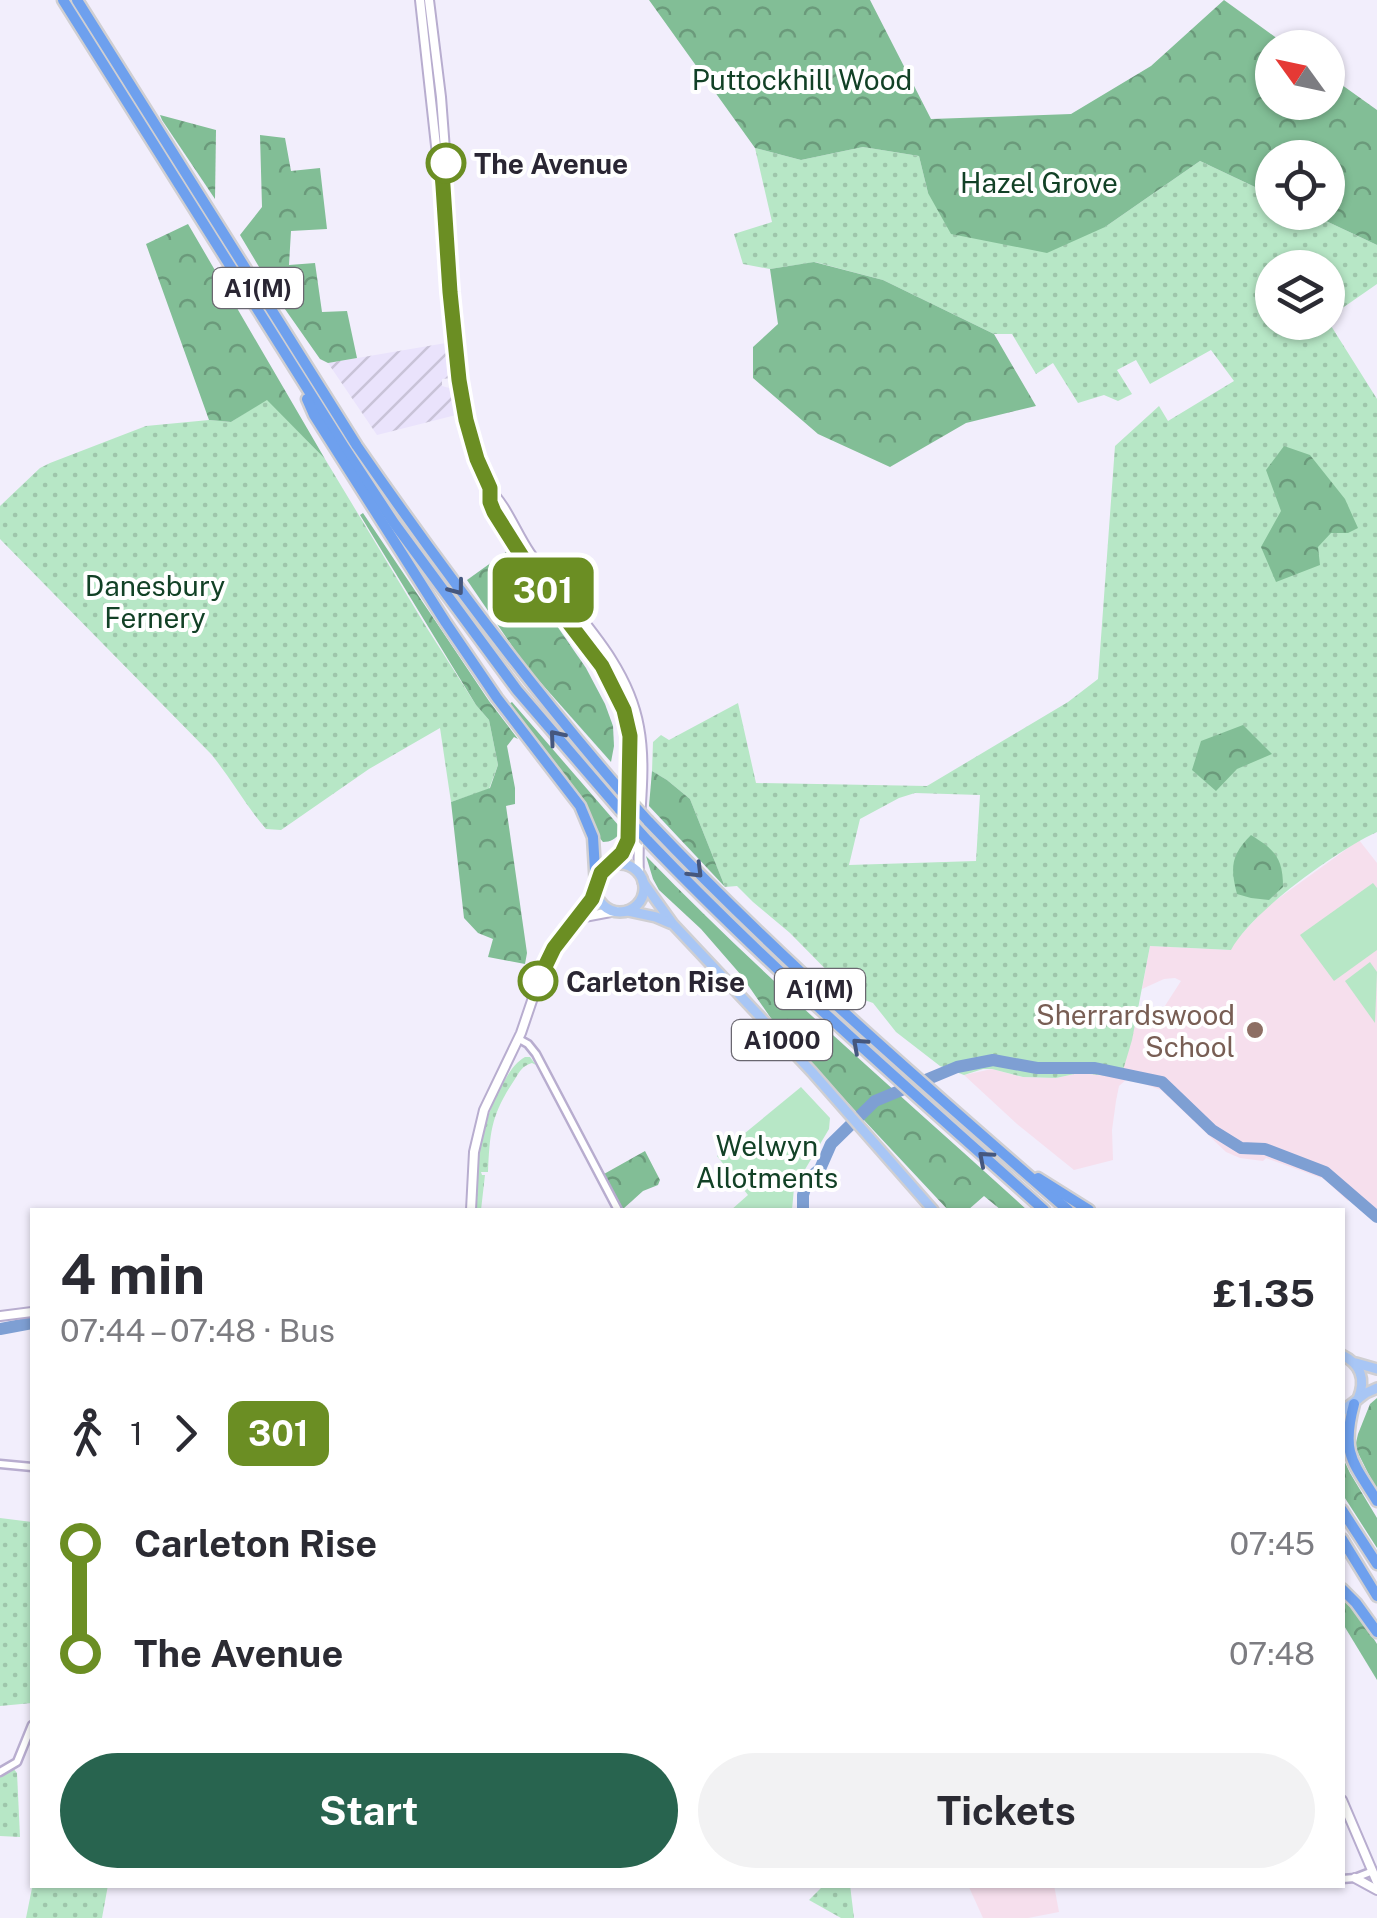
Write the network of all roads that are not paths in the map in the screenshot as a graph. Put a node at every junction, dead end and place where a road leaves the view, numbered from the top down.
1 (62, 0) edge
2 (76, 0) edge
3 (420, 0) edge
4 (429, 0) edge
5 (152, 132) junction
6 (442, 174) junction
7 (292, 366) junction
8 (490, 488) junction
9 (608, 867) junction
10 (641, 878) junction
11 (596, 889) junction
12 (621, 911) junction
13 (579, 918) junction
14 (673, 924) junction
15 (518, 1039) junction
16 (1012, 1161) junction
17 (471, 1208) edge
18 (617, 1208) edge
19 (931, 1208) edge
20 (1042, 1208) edge
21 (1066, 1208) edge
22 (1086, 1208) edge
23 (30, 1312) edge
24 (0, 1316) edge
25 (1345, 1356) edge
26 (1354, 1362) junction
27 (1377, 1369) edge
28 (1377, 1388) edge
29 (1356, 1402) junction
30 (1345, 1409) edge
31 (0, 1464) edge
32 (30, 1467) edge
33 (1377, 1500) edge
34 (1345, 1515) edge
35 (1345, 1544) edge
36 (1377, 1564) edge
37 (1345, 1592) edge
38 (1377, 1596) edge
39 (1377, 1632) edge
40 (30, 1730) edge
41 (0, 1772) edge
42 (1345, 1807) edge
43 (1373, 1872) junction
44 (1355, 1878) junction
45 (1345, 1879) edge
46 (1377, 1886) edge

1 - 5 highway, A1(M)
2 - 5 highway, A1(M)
3 - 6 main road
4 - 6 main road
5 - 7 highway, A1(M)
5 -> 16 highway, A1(M), bridge
6 - 8 main road
7 - 11 highway
20 -> 7 highway, A1(M), bridge
8 - 9 main road
8 - 10 main road
9 - 10 main road
9 - 11 main road
10 - 12 main road
10 - 14 main road, A1000
11 - 12 main road
11 - 13 main road
12 - 13 main road
12 - 14 main road
13 - 15 main road
14 - 19 main road, A1000
15 - 17 main road
15 - 18 street
16 - 21 highway, A1(M)
16 - 22 highway
23 - 24 main road
25 - 26 main road
26 - 27 main road
26 - 29 main road
28 - 29 main road
29 - 30 main road
29 - 33 highway
31 - 32 street
34 - 36 highway
35 - 38 highway
37 - 39 highway
40 - 41 street
42 - 43 main road
43 - 44 street
43 - 46 main road
44 - 45 street
44 - 46 main road

